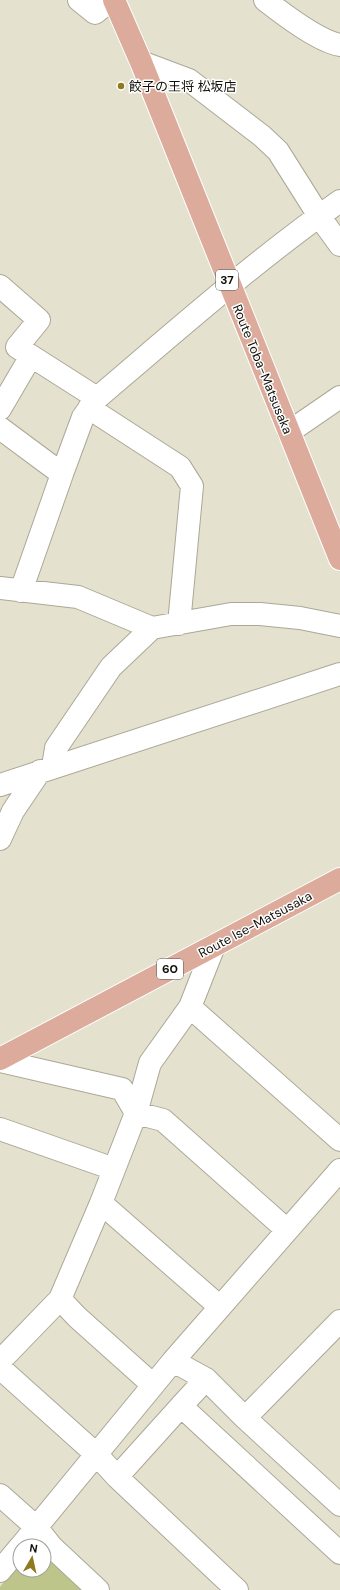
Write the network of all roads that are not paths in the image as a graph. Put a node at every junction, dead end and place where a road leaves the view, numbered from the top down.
1 (79, 0) edge
2 (111, 0) edge
3 (114, 0) edge
4 (265, 0) edge
5 (340, 45) edge
6 (141, 62) junction
7 (340, 201) edge
8 (319, 216) junction
9 (340, 245) edge
10 (0, 286) edge
11 (230, 286) junction
12 (32, 356) junction
13 (340, 397) edge
14 (93, 402) junction
15 (0, 409) edge
16 (0, 428) edge
17 (289, 432) junction
18 (62, 474) junction
19 (340, 559) edge
20 (0, 588) edge
21 (21, 591) junction
22 (179, 624) junction
23 (340, 626) edge
24 (152, 628) junction
25 (340, 674) edge
26 (47, 769) junction
27 (0, 785) edge
28 (0, 839) edge
29 (340, 879) edge
30 (214, 946) junction
31 (190, 1008) junction
32 (0, 1060) edge
33 (136, 1113) junction
34 (0, 1129) edge
35 (340, 1140) edge
36 (114, 1169) junction
37 (340, 1170) edge
38 (101, 1203) junction
39 (287, 1230) junction
40 (60, 1299) junction
41 (220, 1307) junction
42 (340, 1321) edge
43 (0, 1360) edge
44 (173, 1361) junction
45 (0, 1368) edge
46 (206, 1379) junction
47 (153, 1385) junction
48 (181, 1406) junction
49 (245, 1418) junction
50 (97, 1455) junction
51 (117, 1477) junction
52 (0, 1495) edge
53 (340, 1505) edge
54 (36, 1527) junction
55 (27, 1538) edge
56 (340, 1553) edge
57 (12, 1556) edge
58 (0, 1571) edge
59 (98, 1590) edge
60 (237, 1590) edge

1 - 2 street
3 - 6 main road, Route Toba-Matsusaka / 37
4 - 5 street
6 - 8 street
6 - 11 main road, Route Toba-Matsusaka / 37
7 - 8 street
8 - 9 street
8 - 11 street
10 - 12 street
11 - 14 street
11 - 17 main road, Route Toba-Matsusaka / 37
12 - 14 street
12 - 15 street
13 - 17 street
14 - 18 street
14 - 22 street
16 - 18 street
17 - 19 main road, Route Toba-Matsusaka / 37
18 - 21 street
20 - 21 street
21 - 24 street
22 - 23 street
22 - 24 street
24 - 26 street
25 - 26 street
26 - 27 street
26 - 28 street
29 - 30 main road, Route Ise-Matsusaka / 60
30 - 31 street
30 - 32 main road, Route Ise-Matsusaka / 60
31 - 33 street
31 - 35 street
32 - 33 street
33 - 36 street
33 - 39 street
34 - 36 street
36 - 38 street
37 - 39 street
38 - 40 street
38 - 41 street
39 - 41 street
40 - 43 street
40 - 47 street
41 - 44 street
42 - 49 street
44 - 46 street
44 - 47 street
45 - 50 street
46 - 48 street
46 - 49 street
47 - 50 street
48 - 51 street
48 - 56 street
49 - 53 street
50 - 51 street
50 - 54 street
51 - 60 street
52 - 54 street
54 - 55 street
54 - 59 street
57 - 58 street

